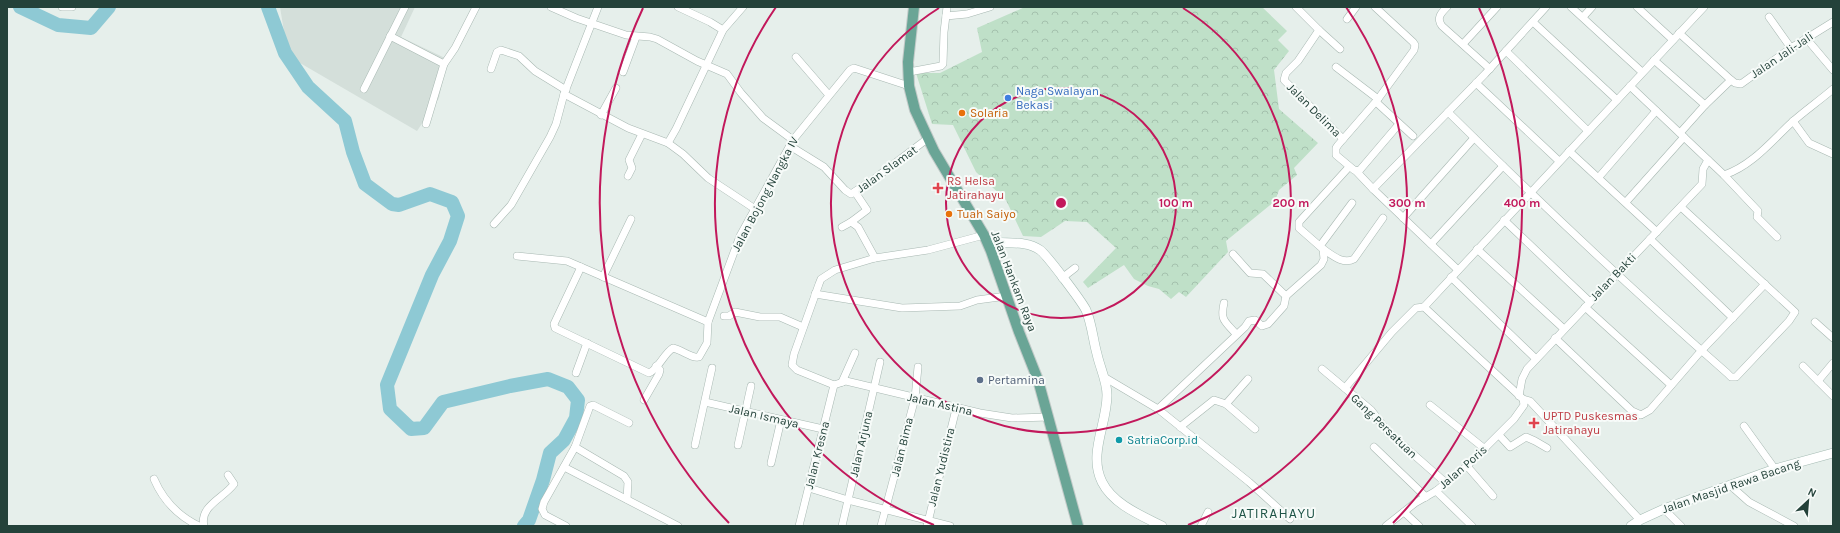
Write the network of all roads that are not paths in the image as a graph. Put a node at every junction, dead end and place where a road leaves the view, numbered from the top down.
1 (62, 7) edge
2 (72, 7) edge
3 (405, 7) edge
4 (476, 7) edge
5 (550, 7) edge
6 (598, 7) edge
7 (678, 7) edge
8 (743, 7) edge
9 (914, 7) edge
10 (948, 7) edge
11 (990, 7) edge
12 (1296, 7) edge
13 (1356, 7) edge
14 (1375, 7) edge
15 (1447, 7) edge
16 (1497, 7) edge
17 (1546, 7) edge
18 (1571, 7) edge
19 (1592, 7) edge
20 (1637, 7) edge
21 (1700, 8) edge
22 (946, 16) junction
23 (1582, 17) junction
24 (1769, 17) dead end
25 (1347, 19) dead end
26 (591, 22) junction
27 (1533, 22) junction
28 (1833, 22) edge
29 (723, 30) junction
30 (1319, 30) junction
31 (1679, 33) junction
32 (390, 36) junction
33 (636, 37) junction
34 (1806, 38) junction
35 (1673, 40) junction
36 (1463, 44) junction
37 (1790, 48) junction
38 (1340, 49) dead end
39 (1506, 51) junction
40 (796, 57) dead end
41 (1654, 60) junction
42 (444, 64) junction
43 (707, 65) junction
44 (1336, 67) dead end
45 (491, 69) dead end
46 (1490, 69) junction
47 (1833, 70) edge
48 (623, 72) dead end
49 (909, 72) junction
50 (1642, 72) junction
51 (1731, 80) junction
52 (1476, 83) junction
53 (909, 86) junction
54 (1630, 86) junction
55 (616, 88) dead end
56 (364, 89) dead end
57 (1833, 89) edge
58 (565, 92) junction
59 (828, 94) junction
60 (1377, 100) junction
61 (1616, 100) junction
62 (1705, 105) junction
63 (1656, 111) junction
64 (1448, 112) junction
65 (601, 114) junction
66 (1793, 121) junction
67 (426, 124) dead end
68 (1399, 124) junction
69 (1588, 131) junction
70 (642, 134) junction
71 (1682, 135) junction
72 (1414, 136) dead end
73 (1474, 138) junction
74 (927, 139) junction
75 (1343, 139) junction
76 (668, 143) junction
77 (791, 143) junction
78 (1569, 150) junction
79 (1833, 154) edge
80 (1708, 160) junction
81 (1559, 161) junction
82 (1503, 166) junction
83 (1349, 167) junction
84 (1356, 172) junction
85 (1724, 175) junction
86 (628, 176) dead end
87 (1599, 176) junction
88 (1373, 190) junction
89 (855, 192) junction
90 (1530, 193) junction
91 (1626, 202) junction
92 (1352, 203) dead end
93 (1680, 207) junction
94 (755, 209) junction
95 (1384, 218) dead end
96 (1403, 218) junction
97 (631, 219) dead end
98 (1504, 220) junction
99 (850, 222) junction
100 (494, 224) dead end
101 (842, 227) dead end
102 (1657, 232) junction
103 (1777, 237) dead end
104 (1650, 240) junction
105 (990, 243) junction
106 (1431, 244) junction
107 (1322, 248) junction
108 (1478, 249) junction
109 (1233, 254) dead end
110 (517, 256) dead end
111 (875, 258) junction
112 (581, 267) junction
113 (1075, 268) dead end
114 (1458, 270) junction
115 (1617, 274) junction
116 (603, 277) junction
117 (1062, 278) junction
118 (1451, 278) junction
119 (1765, 284) junction
120 (815, 294) junction
121 (1007, 296) junction
122 (1286, 296) junction
123 (1224, 303) dead end
124 (1588, 304) junction
125 (1424, 307) junction
126 (724, 316) dead end
127 (1733, 318) junction
128 (708, 322) junction
129 (1815, 322) dead end
130 (803, 327) junction
131 (1564, 329) junction
132 (1236, 334) junction
133 (1556, 338) junction
134 (1833, 338) edge
135 (587, 343) junction
136 (1701, 351) junction
137 (855, 353) dead end
138 (1536, 359) junction
139 (880, 362) dead end
140 (1833, 363) edge
141 (656, 366) junction
142 (1803, 366) dead end
143 (712, 368) dead end
144 (918, 368) dead end
145 (1322, 369) dead end
146 (576, 374) dead end
147 (1104, 377) junction
148 (1248, 379) dead end
149 (1818, 381) junction
150 (842, 382) junction
151 (834, 385) junction
152 (1671, 385) junction
153 (751, 386) dead end
154 (874, 387) junction
155 (1345, 388) junction
156 (1833, 396) edge
157 (915, 398) junction
158 (1521, 398) junction
159 (644, 400) dead end
160 (705, 402) junction
161 (1226, 404) junction
162 (1430, 405) dead end
163 (956, 408) junction
164 (1158, 409) junction
165 (745, 411) junction
166 (1049, 417) junction
167 (782, 420) junction
168 (629, 423) dead end
169 (1744, 426) dead end
170 (1180, 427) junction
171 (824, 429) junction
172 (1255, 429) dead end
173 (1498, 435) junction
174 (695, 445) dead end
175 (738, 445) dead end
176 (1374, 447) dead end
177 (575, 448) junction
178 (1547, 448) dead end
179 (1485, 449) junction
180 (1831, 456) edge
181 (771, 463) dead end
182 (1467, 466) junction
183 (564, 467) junction
184 (1775, 469) junction
185 (228, 475) dead end
186 (154, 479) dead end
187 (1446, 483) junction
188 (1731, 486) junction
189 (809, 488) junction
190 (1436, 491) junction
191 (1494, 496) dead end
192 (1426, 498) junction
193 (627, 499) junction
194 (848, 500) junction
195 (1664, 509) junction
196 (886, 510) junction
197 (1208, 512) dead end
198 (1404, 512) junction
199 (1290, 519) dead end
200 (1640, 520) junction
201 (927, 523) edge
202 (199, 526) edge
203 (204, 526) edge
204 (566, 526) edge
205 (678, 526) edge
206 (799, 526) edge
207 (842, 526) edge
208 (881, 526) edge
209 (950, 526) edge
210 (1078, 526) edge
211 (1162, 526) edge
212 (1201, 526) edge
213 (1386, 526) edge
214 (1419, 526) edge
215 (1472, 526) edge
216 (1631, 526) edge
217 (1681, 526) edge
218 (1794, 526) edge

1 - 2 street
3 - 32 street
4 - 42 street
5 - 26 street
6 - 26 street
7 - 29 street
8 - 29 street
9 - 49 main road, Jalan Hankam Raya
10 - 22 street
11 - 22 street
12 - 30 street
13 - 25 street
14 - 60 street, Jalan Delima
15 - 36 street
16 - 36 street
17 - 27 street
18 - 23 street
19 - 23 street
20 - 35 street
21 - 31 street
22 - 49 street
23 - 50 street
24 - 37 street
26 - 33 street
26 - 58 street
27 - 39 street
27 - 61 street
28 - 34 street, Jalan Jali-Jali
29 - 43 street
30 - 38 street
30 - 75 street, Jalan Delima
31 - 35 street
31 - 51 street
32 - 42 street
32 - 56 street
33 - 43 street
33 - 48 street
34 - 37 street, Jalan Jali-Jali
34 - 47 street
35 - 41 street
36 - 46 street
37 - 51 street, Jalan Jali-Jali
39 - 46 street
39 - 69 street
40 - 59 street
41 - 50 street
41 - 62 street
42 - 67 street
43 - 76 street
43 - 77 street
44 - 60 street
45 - 58 street
46 - 52 street
49 - 53 main road, Jalan Hankam Raya
50 - 54 street
51 - 62 street
52 - 64 street
52 - 81 street
53 - 59 street, Jalan Bojong Nangka IV
53 - 74 main road, Jalan Hankam Raya
54 - 61 street
54 - 63 street
55 - 65 street
57 - 66 street
58 - 65 street
58 - 100 street
59 - 77 street, Jalan Bojong Nangka IV
60 - 68 street
60 - 75 street, Jalan Delima
61 - 69 street
62 - 71 street
63 - 71 street
63 - 87 street
64 - 73 street
64 - 88 street
65 - 70 street
66 - 79 street
66 - 85 street
68 - 72 street
68 - 84 street
69 - 78 street
70 - 76 street
70 - 86 street
71 - 80 street
71 - 91 street
73 - 82 street
73 - 96 street
74 - 89 street, Jalan Slamat
74 - 105 main road, Jalan Hankam Raya
75 - 83 street, Jalan Delima
76 - 94 street
77 - 89 street, Jalan Slamat
77 - 94 street, Jalan Bojong Nangka IV
78 - 81 street
78 - 87 street
80 - 85 street
80 - 93 street, Jalan Bakti
81 - 90 street
82 - 90 street
82 - 106 street
83 - 84 street
83 - 107 street
84 - 88 street
85 - 103 street
87 - 91 street
88 - 96 street
89 - 99 street
90 - 98 street
90 - 115 street
91 - 102 street
92 - 107 street
93 - 102 street, Jalan Bakti
93 - 119 street
94 - 128 street, Jalan Bojong Nangka IV
95 - 107 street
96 - 106 street
97 - 116 street
98 - 108 street
98 - 124 street
99 - 101 street
99 - 111 street
102 - 104 street, Jalan Bakti
104 - 115 street, Jalan Bakti
104 - 127 street
105 - 111 street
105 - 117 street
105 - 121 main road, Jalan Hankam Raya
106 - 114 street
107 - 122 street
108 - 114 street
108 - 131 street
109 - 122 street
110 - 112 street
111 - 120 street
112 - 116 street
112 - 135 street
113 - 117 street
114 - 118 street
115 - 124 street, Jalan Bakti
115 - 136 street
116 - 128 street
117 - 147 street
118 - 125 street
118 - 138 street
119 - 127 street
119 - 136 street
120 - 121 street
120 - 130 street
121 - 166 main road, Jalan Hankam Raya
122 - 132 street
123 - 132 street
124 - 131 street, Jalan Bakti
124 - 152 street
125 - 155 street
125 - 158 street
126 - 130 street
127 - 136 street
128 - 141 street, Jalan Bojong Nangka IV
129 - 134 street
130 - 151 street
131 - 133 street, Jalan Bakti
132 - 164 street
133 - 138 street, Jalan Bakti
133 - 152 street
135 - 141 street
135 - 146 street
136 - 152 street
137 - 150 street
138 - 158 street, Jalan Bakti
139 - 154 street, Jalan Arjuna
140 - 149 street
141 - 159 street
142 - 149 street
143 - 160 street
144 - 157 street, Jalan Bima
145 - 155 street, Gang Persatuan
147 - 164 street
147 - 211 street
148 - 161 street
149 - 156 street
150 - 151 street, Jalan Astina
150 - 154 street, Jalan Astina
151 - 171 street, Jalan Kresna
153 - 165 street
154 - 157 street, Jalan Astina
154 - 194 street, Jalan Arjuna
155 - 187 street, Gang Persatuan
157 - 163 street, Jalan Astina
157 - 196 street, Jalan Bima
158 - 173 street, Jalan Poris
158 - 200 street
160 - 165 street, Jalan Ismaya
160 - 174 street
161 - 170 street
161 - 172 street
162 - 179 street
163 - 166 street, Jalan Astina
163 - 201 street, Jalan Yudistira
164 - 170 street
165 - 167 street, Jalan Ismaya
165 - 175 street
166 - 210 main road, Jalan Hankam Raya
167 - 171 street, Jalan Ismaya
167 - 181 street
168 - 177 street
169 - 184 street
170 - 199 street
171 - 189 street, Jalan Kresna
173 - 178 street
173 - 179 street, Jalan Poris
176 - 192 street
177 - 183 street
177 - 193 street
179 - 182 street, Jalan Poris
180 - 184 street, Jalan Masjid Rawa Bacang
182 - 187 street, Jalan Poris
182 - 191 street
183 - 193 street
183 - 204 street
184 - 188 street, Jalan Masjid Rawa Bacang
185 - 203 street
186 - 202 street
187 - 190 street, Jalan Poris
188 - 195 street, Jalan Masjid Rawa Bacang
188 - 218 street
189 - 194 street
189 - 206 street, Jalan Kresna
190 - 192 street, Jalan Poris
190 - 215 street
192 - 198 street, Jalan Poris
193 - 205 street
194 - 196 street
194 - 207 street, Jalan Arjuna
195 - 200 street, Jalan Masjid Rawa Bacang
195 - 217 street
196 - 201 street
196 - 208 street, Jalan Bima
197 - 212 street
198 - 213 street, Jalan Poris
198 - 214 street
200 - 216 street, Jalan Masjid Rawa Bacang
201 - 209 street

